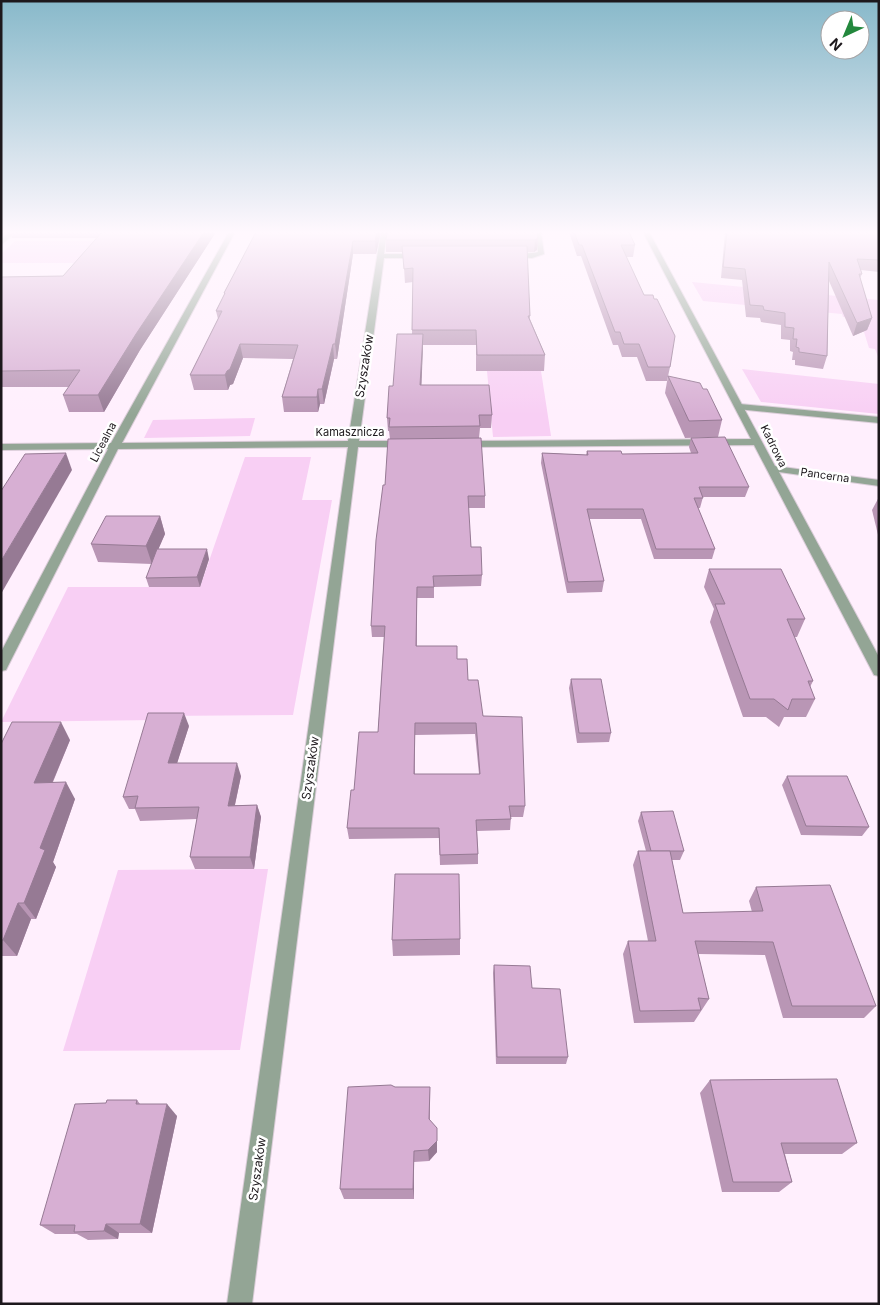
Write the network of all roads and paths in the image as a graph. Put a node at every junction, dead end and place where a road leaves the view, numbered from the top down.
1 (198, 293) edge
2 (376, 293) edge
3 (679, 293) edge
4 (740, 407) junction
5 (879, 420) edge
6 (758, 442) junction
7 (417, 444) edge
8 (447, 444) edge
9 (353, 445) junction
10 (114, 446) junction
11 (1, 447) edge
12 (770, 468) junction
13 (879, 483) edge
14 (1, 666) edge
15 (879, 671) edge
16 (239, 1304) edge

1 - 10 street, Licealna
2 - 9 street, Szyszaków
3 - 4 street, Kadrowa
4 - 5 street
4 - 6 street, Kadrowa
6 - 8 street
6 - 12 street, Kadrowa
7 - 9 street, Kamasznicza
9 - 10 street, Kamasznicza
9 - 16 street, Szyszaków
10 - 11 street, Kamasznicza
10 - 14 street, Licealna
12 - 13 street, Pancerna
12 - 15 street, Kadrowa

